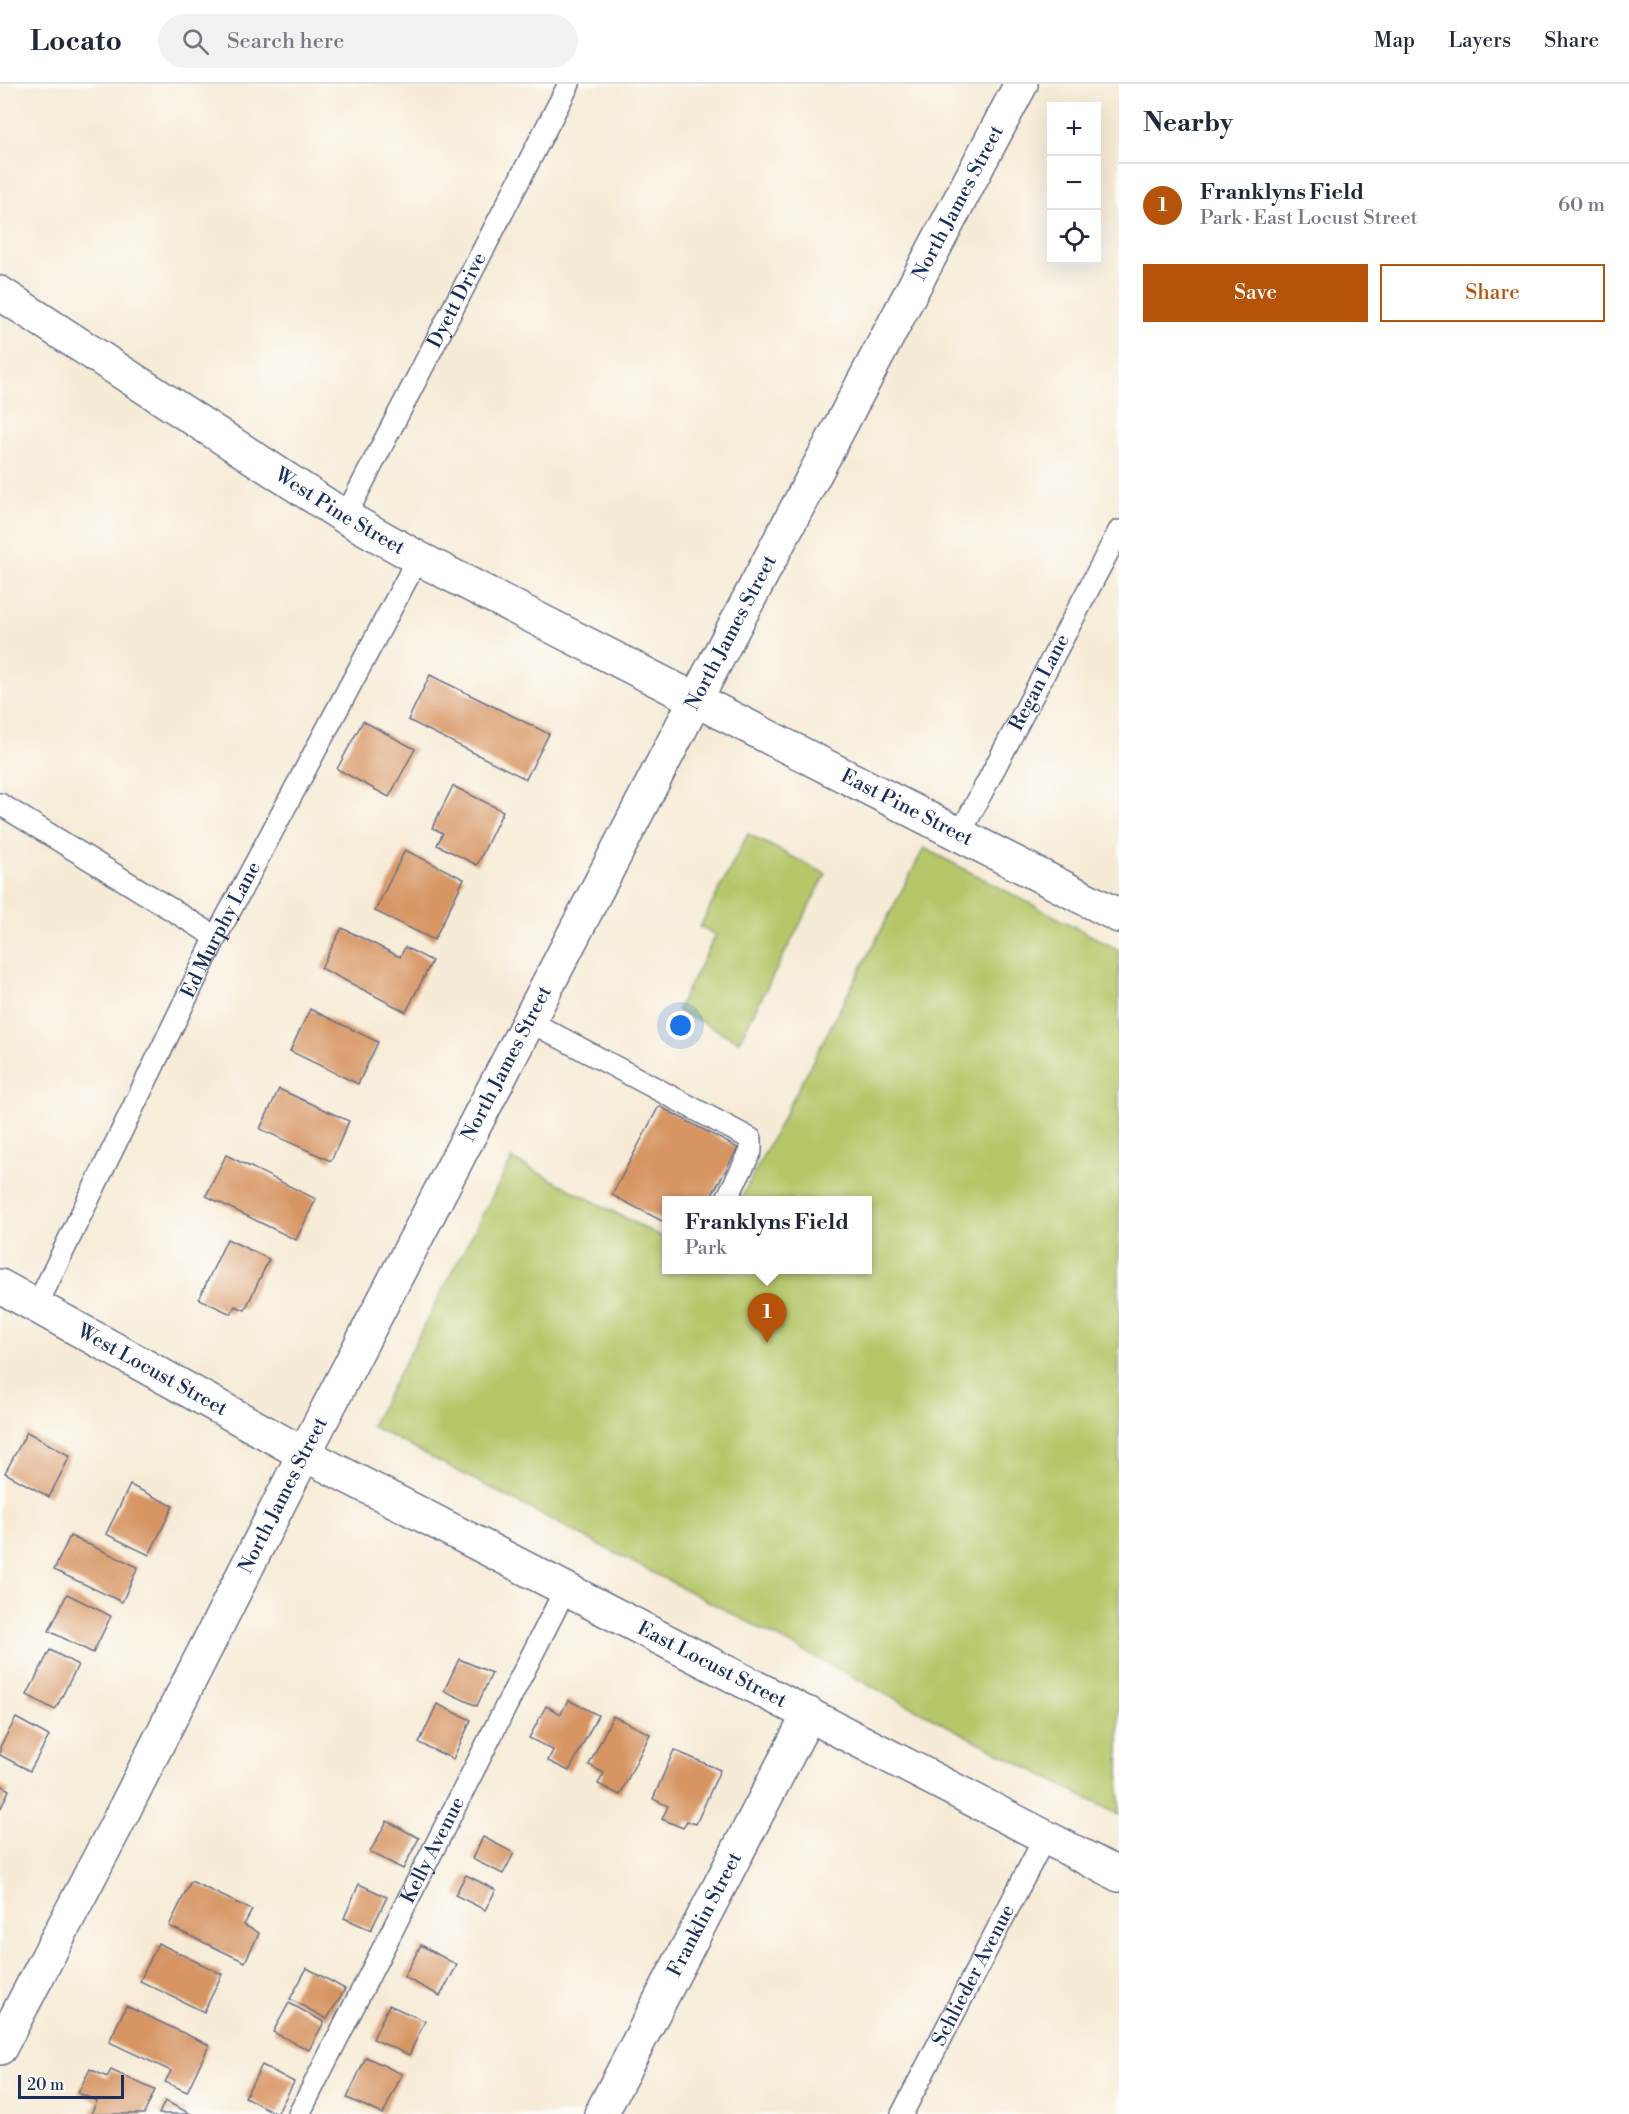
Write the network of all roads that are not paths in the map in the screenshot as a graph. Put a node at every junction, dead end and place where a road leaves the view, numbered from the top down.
1 (569, 84) edge
2 (1021, 84) edge
3 (0, 293) edge
4 (345, 517) junction
5 (1119, 531) edge
6 (418, 558) junction
7 (696, 699) junction
8 (0, 804) edge
9 (960, 834) junction
10 (1119, 916) edge
11 (216, 937) junction
12 (529, 1021) junction
13 (728, 1196) edge
14 (0, 1286) edge
15 (36, 1307) junction
16 (304, 1454) junction
17 (566, 1588) junction
18 (809, 1714) junction
19 (1046, 1835) junction
20 (1119, 1875) edge
21 (0, 2048) edge
22 (298, 2114) edge
23 (601, 2114) edge
24 (902, 2114) edge

1 - 4 lane, Dyett Drive
2 - 7 street, North James Street
3 - 4 street, West Pine Street
4 - 6 street, West Pine Street
5 - 9 lane, Regan Lane
6 - 7 street, West Pine Street
6 - 11 lane, Ed Murphy Lane
7 - 9 street, East Pine Street
7 - 12 street, North James Street
8 - 11 lane
9 - 10 street, East Pine Street
11 - 15 lane, Ed Murphy Lane
12 - 13 lane
12 - 16 street, North James Street
14 - 15 street, West Locust Street
15 - 16 street, West Locust Street
16 - 17 street, East Locust Street
16 - 21 street, North James Street
17 - 18 street, East Locust Street
17 - 22 lane, Kelly Avenue
18 - 19 street, East Locust Street
18 - 23 street, Franklin Street
19 - 20 street, East Locust Street
19 - 24 lane, Schlieder Avenue

